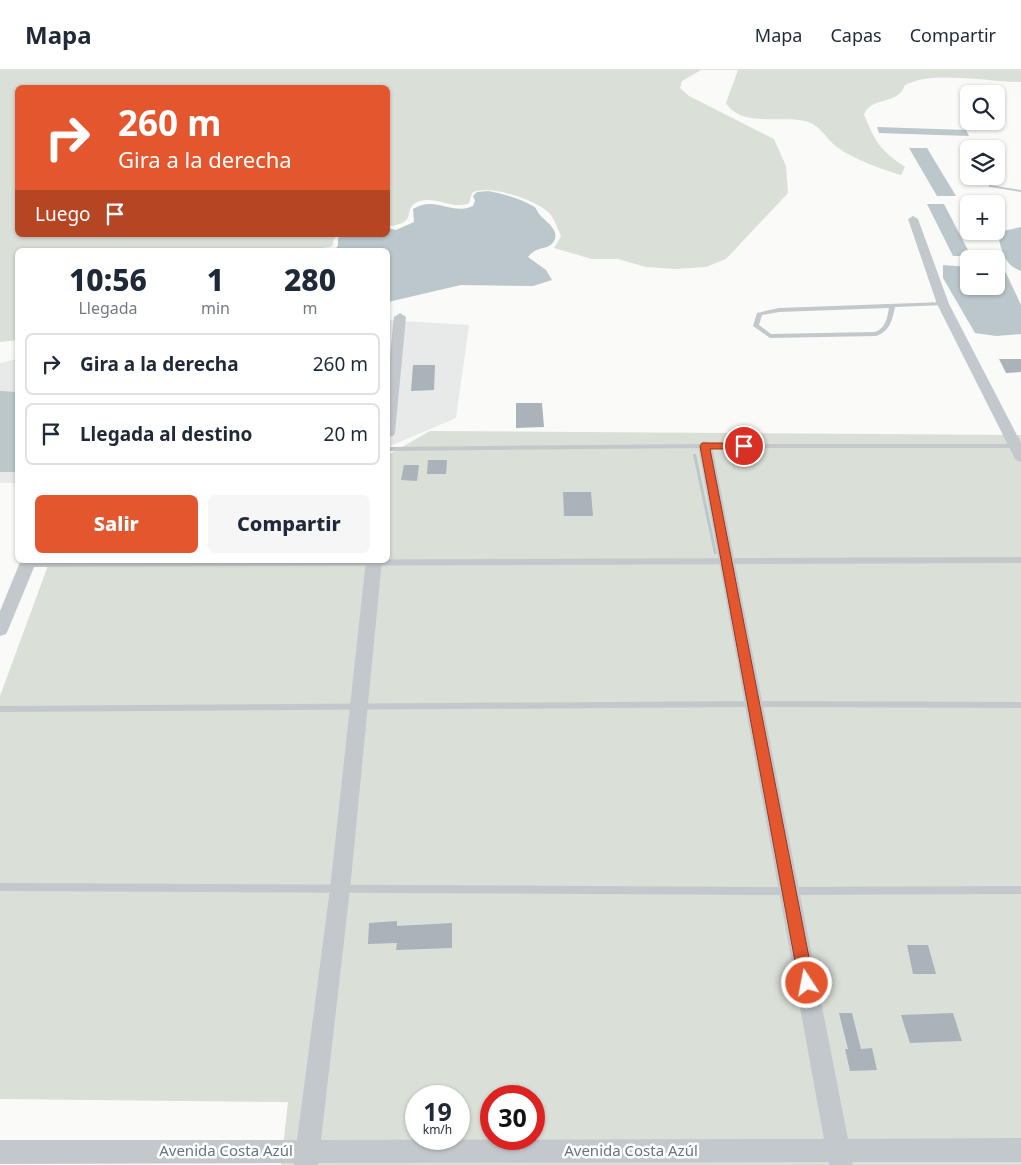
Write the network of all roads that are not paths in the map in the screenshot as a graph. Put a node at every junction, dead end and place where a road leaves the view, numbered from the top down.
1 (990, 186) dead end
2 (1021, 191) edge
3 (913, 219) dead end
4 (943, 304) junction
5 (892, 306) junction
6 (400, 317) dead end
7 (390, 414) edge
8 (705, 446) junction
9 (390, 449) edge
10 (1019, 450) edge
11 (1021, 560) edge
12 (390, 561) edge
13 (727, 561) junction
14 (28, 563) edge
15 (374, 563) edge
16 (0, 630) edge
17 (754, 704) junction
18 (1021, 705) edge
19 (359, 707) junction
20 (0, 709) edge
21 (0, 887) edge
22 (340, 889) junction
23 (789, 890) junction
24 (1021, 890) edge
25 (1021, 1150) edge
26 (0, 1152) edge
27 (307, 1158) edge
28 (840, 1158) edge

1 - 2 lane
3 - 4 street
4 - 5 lane
4 - 10 street
5 - 5 lane
6 - 7 street
8 - 9 lane
8 - 10 lane
8 - 13 street
11 - 13 lane
12 - 13 lane
13 - 17 street
14 - 16 street
15 - 19 street
17 - 18 lane
17 - 19 lane
17 - 23 street
19 - 20 lane
19 - 22 street
21 - 22 lane
22 - 23 lane
22 - 27 street
23 - 24 lane
23 - 28 street
25 - 28 street, Avenida Costa Azúl
26 - 27 street, Avenida Costa Azúl
27 - 28 street, Avenida Costa Azúl

